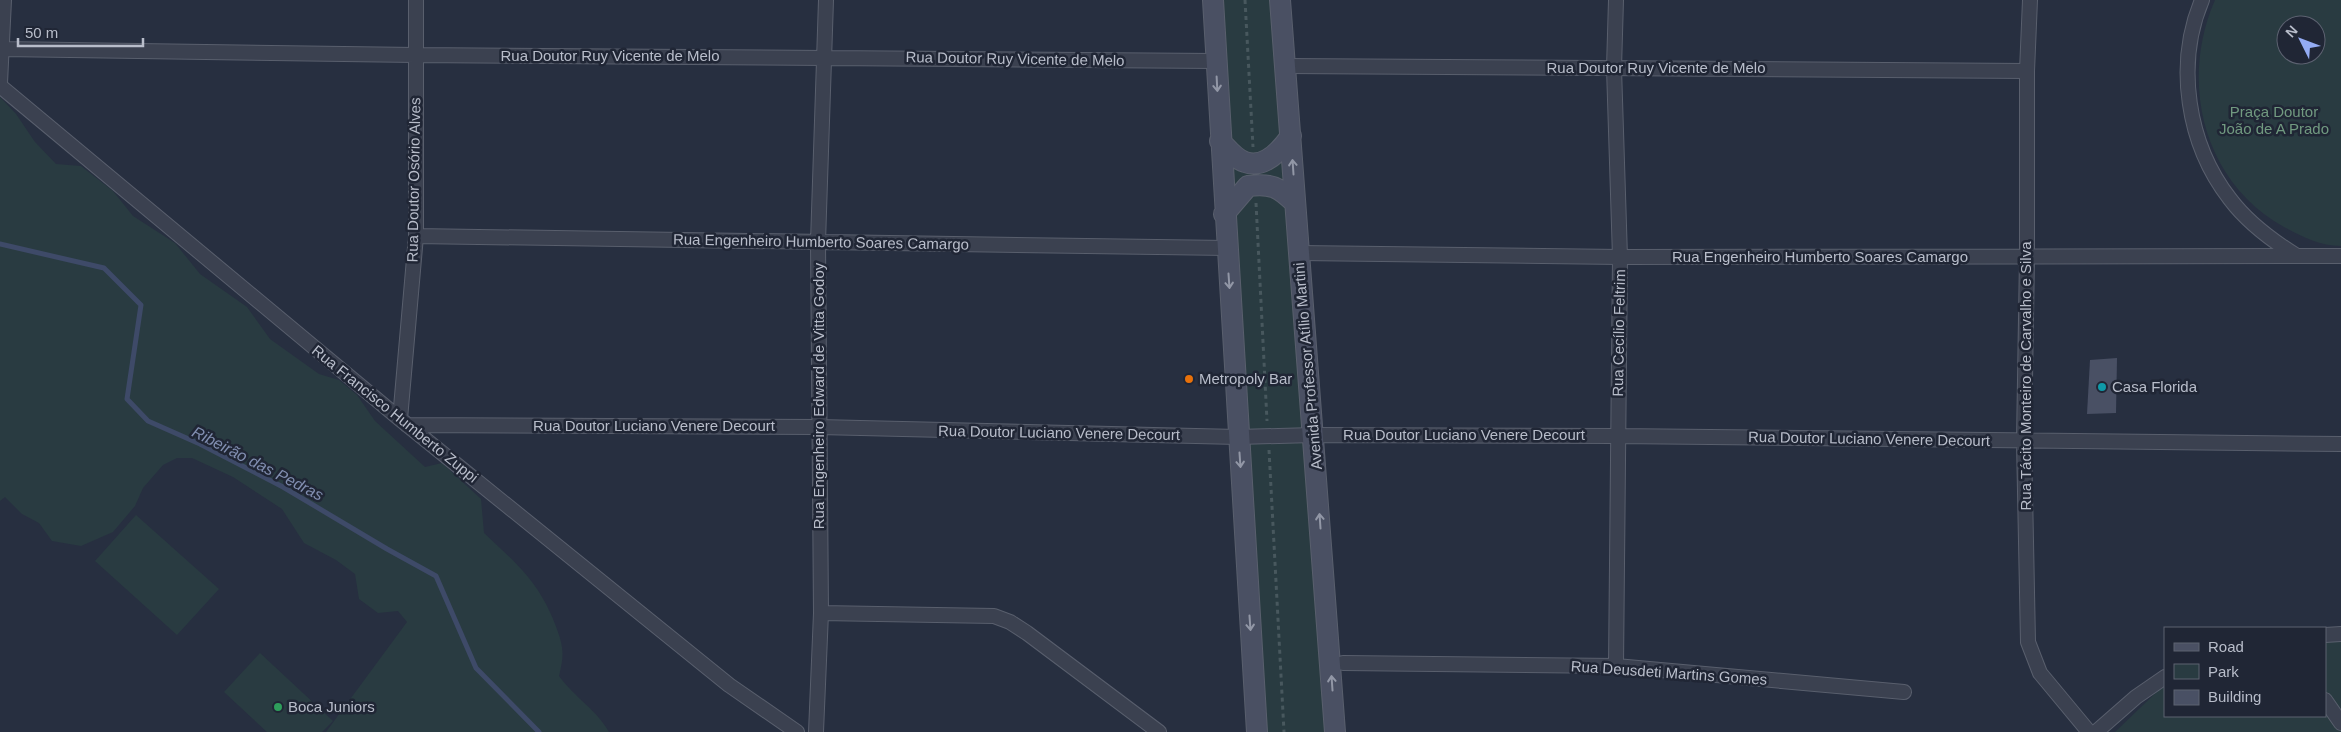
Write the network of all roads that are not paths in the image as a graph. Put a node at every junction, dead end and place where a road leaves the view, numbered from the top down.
1 (4, 0) edge
2 (416, 0) edge
3 (826, 0) edge
4 (1213, 0) edge
5 (1280, 0) edge
6 (1616, 0) edge
7 (2030, 0) edge
8 (2202, 0) edge
9 (3, 49) junction
10 (415, 55) junction
11 (826, 57) junction
12 (1216, 61) junction
13 (1285, 66) junction
14 (1614, 68) junction
15 (2027, 71) junction
16 (0, 85) edge
17 (1291, 136) junction
18 (1220, 141) junction
19 (1296, 203) junction
20 (1224, 214) junction
21 (416, 236) junction
22 (818, 242) junction
23 (1227, 248) junction
24 (1299, 253) junction
25 (2297, 256) junction
26 (2341, 256) edge
27 (1620, 257) junction
28 (2027, 257) junction
29 (403, 422) junction
30 (819, 427) junction
31 (1313, 434) junction
32 (1617, 436) junction
33 (1238, 437) junction
34 (2024, 441) junction
35 (2341, 444) edge
36 (821, 613) junction
37 (2341, 634) edge
38 (2326, 635) edge
39 (1343, 663) dead end
40 (1616, 666) junction
41 (2164, 678) edge
42 (1904, 692) dead end
43 (2326, 701) edge
44 (2341, 723) edge
45 (797, 732) edge
46 (816, 732) edge
47 (1159, 732) edge
48 (1257, 732) edge
49 (1335, 732) edge
50 (2089, 732) edge
51 (2096, 732) edge

1 - 9 street
2 - 10 street, Rua Doutor Osório Alves
3 - 11 street, Rua Engenheiro Edward de Vitta Godoy
4 - 12 main road
5 - 13 main road, Avenida Professor Atílio Martini
6 - 14 street, Rua Cecílio Feltrim
7 - 15 street, Rua Tácito Monteiro de Carvalho e Silva
8 - 25 street
9 - 10 street, Rua Doutor Ruy Vicente de Melo
9 - 16 street
10 - 11 street, Rua Doutor Ruy Vicente de Melo
10 - 21 street, Rua Doutor Osório Alves
11 - 12 street, Rua Doutor Ruy Vicente de Melo
11 - 22 street, Rua Engenheiro Edward de Vitta Godoy
12 -> 18 main road
13 - 14 street, Rua Doutor Ruy Vicente de Melo
13 - 17 main road, Avenida Professor Atílio Martini
14 - 15 street, Rua Doutor Ruy Vicente de Melo
14 - 27 street, Rua Cecílio Feltrim
15 - 28 street, Rua Tácito Monteiro de Carvalho e Silva
16 - 29 street, Rua Francisco Humberto Zuppi
17 - 18 main road
19 -> 17 main road, Avenida Professor Atílio Martini
18 - 20 main road
19 - 20 main road
19 - 24 main road, Avenida Professor Atílio Martini
20 - 23 main road
21 - 22 street, Rua Engenheiro Humberto Soares Camargo
21 - 29 street, Rua Doutor Osório Alves
22 - 23 street, Rua Engenheiro Humberto Soares Camargo
22 - 30 street, Rua Engenheiro Edward de Vitta Godoy
23 -> 33 main road
24 - 27 street, Rua Engenheiro Humberto Soares Camargo
24 - 31 main road, Avenida Professor Atílio Martini
25 - 26 street, Rua Engenheiro Humberto Soares Camargo
25 - 28 street, Rua Engenheiro Humberto Soares Camargo
27 - 28 street, Rua Engenheiro Humberto Soares Camargo
27 - 32 street, Rua Cecílio Feltrim
28 - 34 street, Rua Tácito Monteiro de Carvalho e Silva
29 - 30 street, Rua Doutor Luciano Venere Decourt
29 - 45 street, Rua Francisco Humberto Zuppi
30 - 33 street, Rua Doutor Luciano Venere Decourt
30 - 36 street, Rua Engenheiro Edward de Vitta Godoy
31 - 32 street, Rua Doutor Luciano Venere Decourt
31 - 33 street, Rua Doutor Luciano Venere Decourt
49 -> 31 main road, Avenida Professor Atílio Martini
32 - 34 street, Rua Doutor Luciano Venere Decourt
32 - 40 street, Rua Cecílio Feltrim
33 -> 48 main road
34 - 35 street, Rua Doutor Luciano Venere Decourt
34 - 50 street, Rua Tácito Monteiro de Carvalho e Silva
36 - 46 street, Rua Engenheiro Edward de Vitta Godoy
36 - 47 street
37 - 38 street
39 - 40 street, Rua Deusdeti Martins Gomes
40 - 42 street, Rua Deusdeti Martins Gomes
41 - 51 street
43 - 44 street

